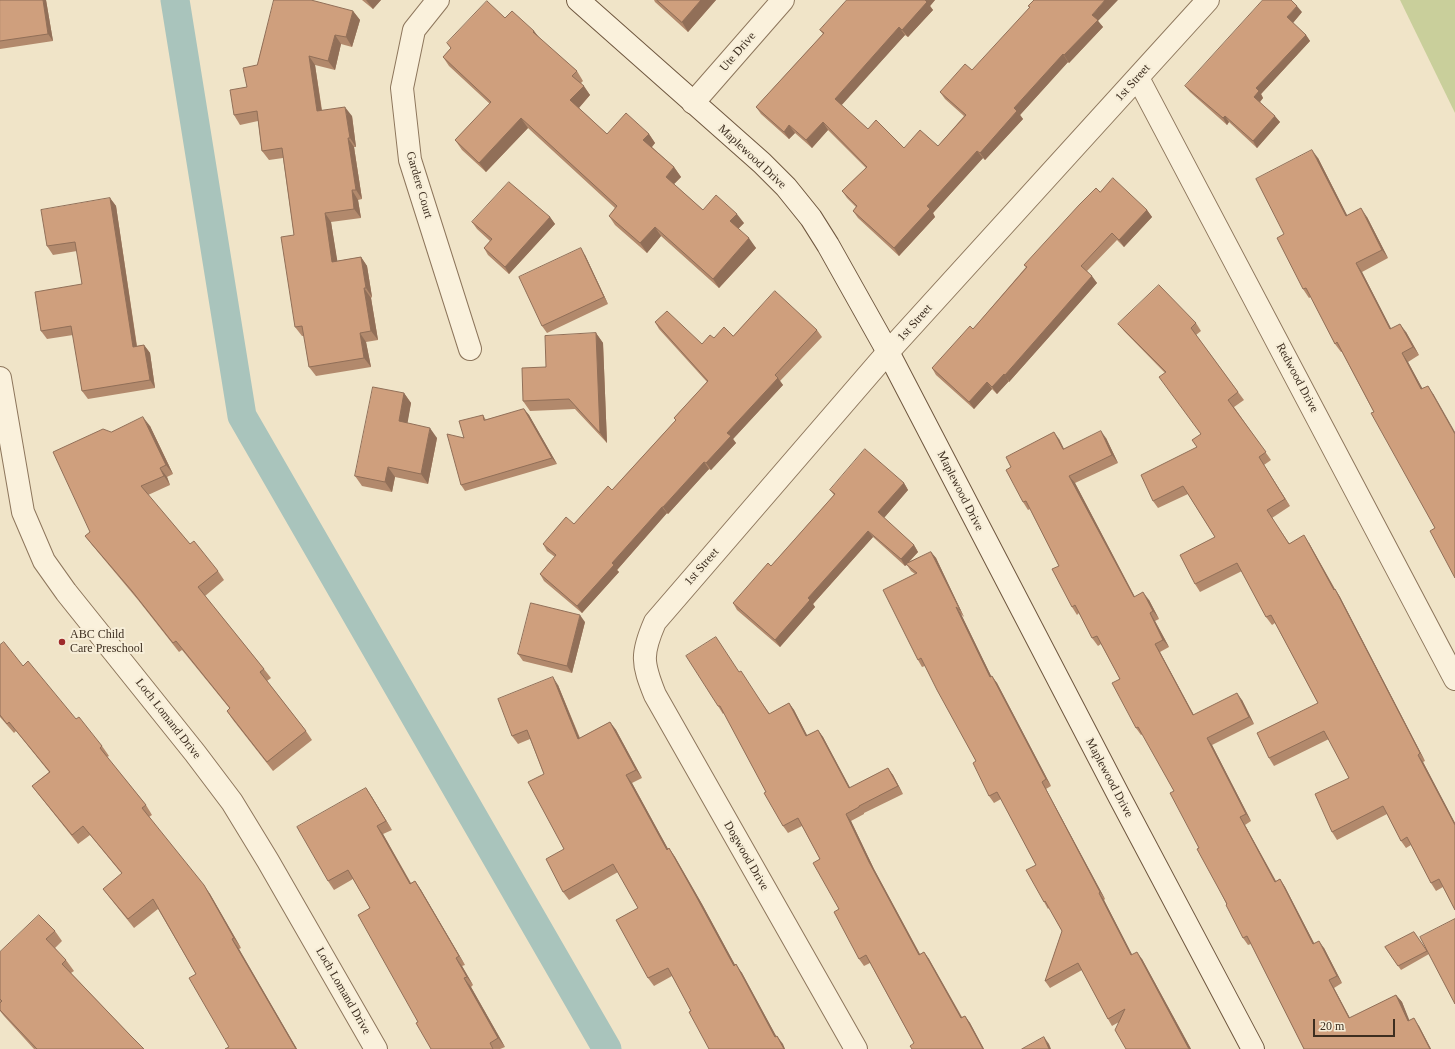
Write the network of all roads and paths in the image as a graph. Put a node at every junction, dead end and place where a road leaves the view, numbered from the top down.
1 (438, 0) edge
2 (578, 0) edge
3 (784, 0) edge
4 (1208, 0) edge
5 (1138, 78) junction
6 (693, 103) junction
7 (470, 349) dead end
8 (888, 352) junction
9 (0, 378) edge
10 (644, 659) joint
11 (1455, 680) edge
12 (376, 1049) edge
13 (856, 1049) edge
14 (1253, 1049) edge

1 - 7 street, Gardere Court
2 - 6 street, Maplewood Drive
3 - 6 street, Ute Drive
4 - 5 street, 1st Street
5 - 8 street, 1st Street
5 - 11 street, Redwood Drive
6 - 8 street, Maplewood Drive
8 - 10 street, 1st Street
8 - 14 street, Maplewood Drive
9 - 12 street, Loch Lomand Drive
10 - 13 street, Dogwood Drive

